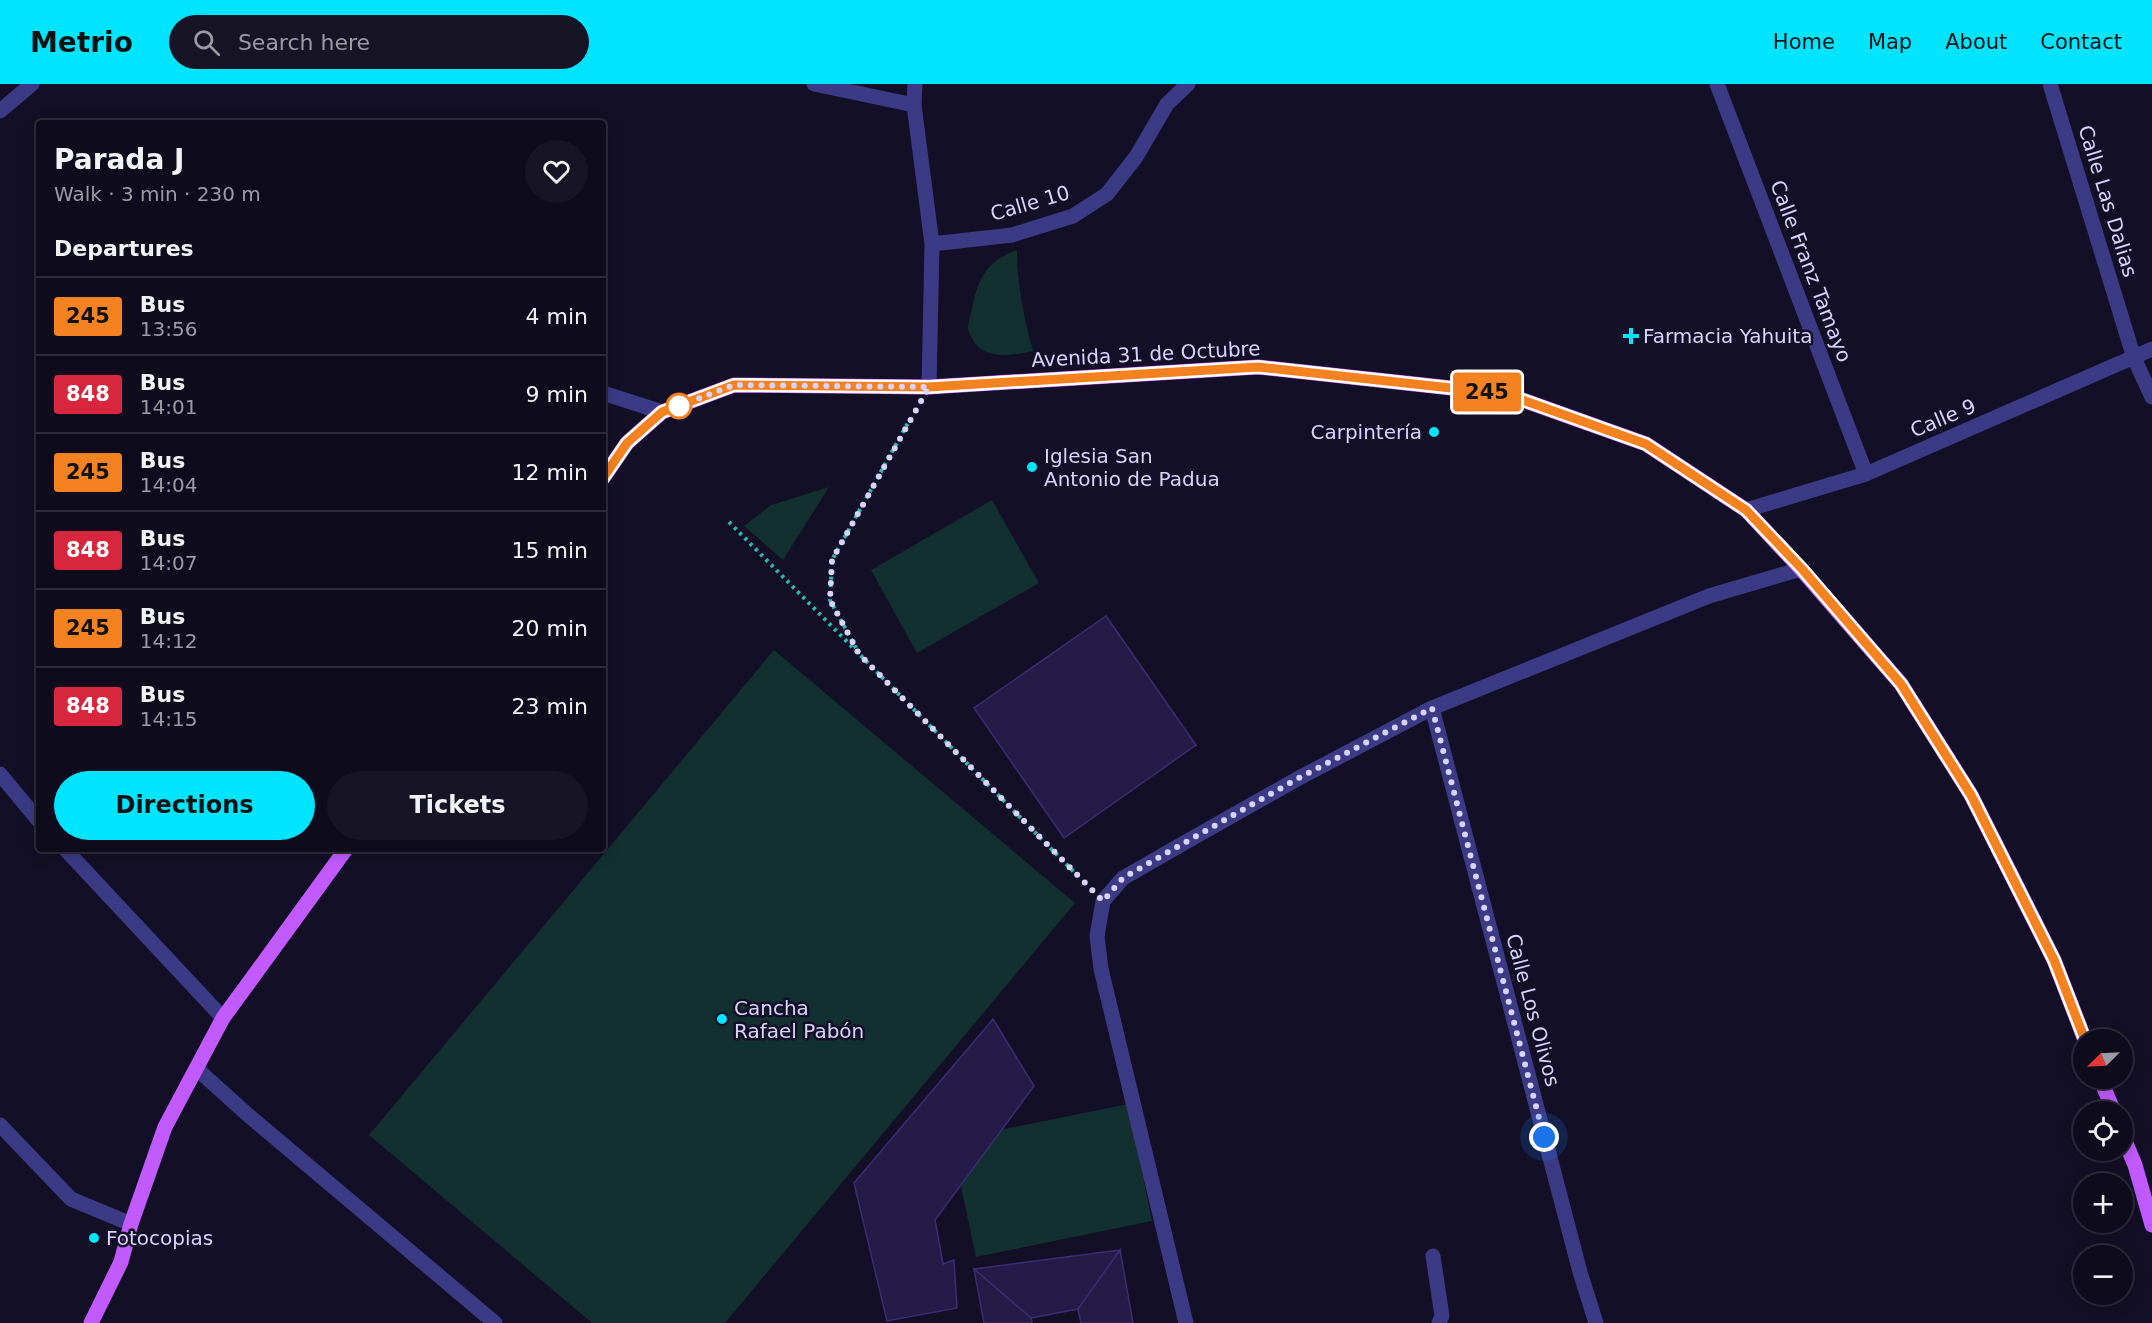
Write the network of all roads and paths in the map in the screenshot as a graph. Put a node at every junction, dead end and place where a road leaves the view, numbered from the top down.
1 (32, 84) edge
2 (814, 84) edge
3 (915, 84) edge
4 (1188, 84) edge
5 (1717, 84) edge
6 (2050, 84) edge
7 (914, 105) junction
8 (0, 111) edge
9 (932, 244) junction
10 (2152, 349) edge
11 (2134, 358) junction
12 (929, 387) junction
13 (606, 394) edge
14 (2152, 397) edge
15 (662, 412) junction
16 (606, 474) edge
17 (1866, 474) junction
18 (1746, 510) junction
19 (729, 522) dead end
20 (1802, 569) junction
21 (859, 654) junction
22 (1432, 708) junction
23 (0, 774) edge
24 (36, 817) edge
25 (68, 852) edge
26 (344, 852) edge
27 (1103, 901) junction
28 (223, 1018) junction
29 (2081, 1029) edge
30 (197, 1069) junction
31 (0, 1125) edge
32 (2133, 1160) edge
33 (131, 1224) junction
34 (2152, 1225) edge
35 (1433, 1256) dead end
36 (91, 1323) edge
37 (495, 1323) edge
38 (1186, 1323) edge
39 (1439, 1323) edge
40 (1596, 1323) edge

1 - 8 street
2 - 7 street
3 - 7 street
4 - 9 street, Calle 10
5 - 17 street, Calle Franz Tamayo
6 - 11 street, Calle Las Dalias
7 - 9 street
9 - 12 street
10 - 11 street, Calle 9
11 - 14 street, Calle Las Dalias
11 - 17 street, Calle 9
12 - 15 main road, Avenida 31 de Octubre
12 - 18 main road, Avenida 31 de Octubre
12 - 21 path
13 - 15 street
15 - 16 main road, Avenida 31 de Octubre
17 - 18 street, Calle 9
18 - 20 main road, Avenida 31 de Octubre
19 - 21 path
20 - 22 street
20 - 29 main road, Avenida 31 de Octubre
21 - 27 path
22 - 27 street
22 - 40 street, Calle Los Olivos
23 - 24 street
25 - 28 street
26 - 28 main road
27 - 38 street
28 - 30 main road
30 - 33 main road
30 - 37 street
31 - 33 street
32 - 34 main road
33 - 36 main road
35 - 39 street

